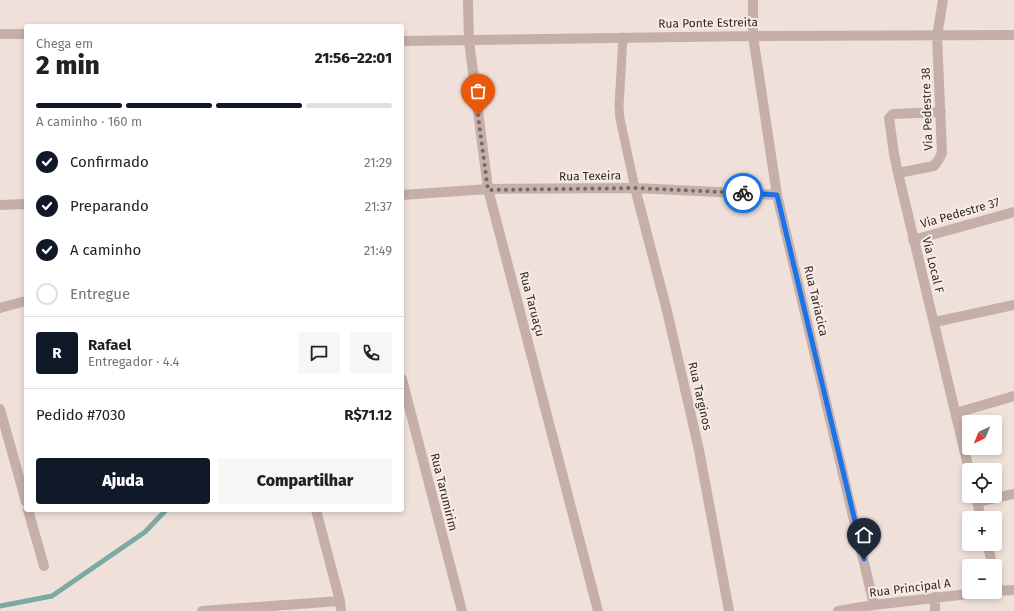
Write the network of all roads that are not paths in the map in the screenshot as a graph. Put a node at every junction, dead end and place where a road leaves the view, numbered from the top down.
1 (468, 0) edge
2 (752, 0) edge
3 (943, 0) edge
4 (0, 34) edge
5 (24, 34) edge
6 (1014, 35) edge
7 (753, 36) junction
8 (937, 36) junction
9 (623, 37) junction
10 (404, 40) edge
11 (469, 41) junction
12 (941, 112) junction
13 (898, 173) junction
14 (636, 188) junction
15 (488, 190) junction
16 (404, 195) edge
17 (777, 195) junction
18 (24, 204) edge
19 (0, 205) edge
20 (1014, 212) edge
21 (913, 240) junction
22 (24, 302) edge
23 (1014, 305) edge
24 (0, 308) edge
25 (935, 322) junction
26 (404, 387) edge
27 (1014, 396) edge
28 (0, 409) edge
29 (956, 413) junction
30 (968, 463) edge
31 (1014, 494) edge
32 (24, 495) edge
33 (1002, 496) edge
34 (29, 512) edge
35 (316, 512) edge
36 (44, 566) dead end
37 (1014, 590) edge
38 (1002, 591) edge
39 (962, 594) edge
40 (935, 597) junction
41 (874, 605) junction
42 (340, 606) edge
43 (202, 611) edge
44 (462, 611) edge
45 (598, 611) edge
46 (729, 611) edge
47 (838, 611) edge
48 (935, 611) edge

1 - 11 street, Rua Taruaçu
2 - 7 street, Rua Tariacica
3 - 8 street, Via Pedestre 38
4 - 5 street
6 - 8 street, Rua Ponte Estreita
7 - 8 street, Rua Ponte Estreita
7 - 9 street, Rua Ponte Estreita
7 - 17 street, Rua Tariacica
8 - 12 street, Via Pedestre 38
9 - 11 street, Rua Ponte Estreita
9 - 14 lane
10 - 11 street, Rua Ponte Estreita
11 - 15 street, Rua Taruaçu
12 - 13 street, Via Pedestre 38
12 - 13 street, Via Local F
13 - 21 street, Via Local F
14 - 15 street, Rua Texeira
14 - 17 street, Rua Texeira
14 - 46 street, Rua Targinos
15 - 16 street, Rua Texeira
15 - 45 street, Rua Taruaçu
17 - 41 street, Rua Tariacica
18 - 19 street
20 - 21 street, Via Pedestre 37
21 - 25 street, Via Local F
22 - 24 street
23 - 25 street
25 - 29 street, Via Local F
26 - 44 street, Rua Tarumirim
27 - 29 street
28 - 32 street
29 - 30 street, Via Local F
31 - 33 street
34 - 36 street
35 - 42 street
37 - 38 street
39 - 40 street, Rua Principal A
40 - 41 street, Rua Principal A
40 - 48 street
41 - 47 street, Rua Principal A
42 - 43 street

